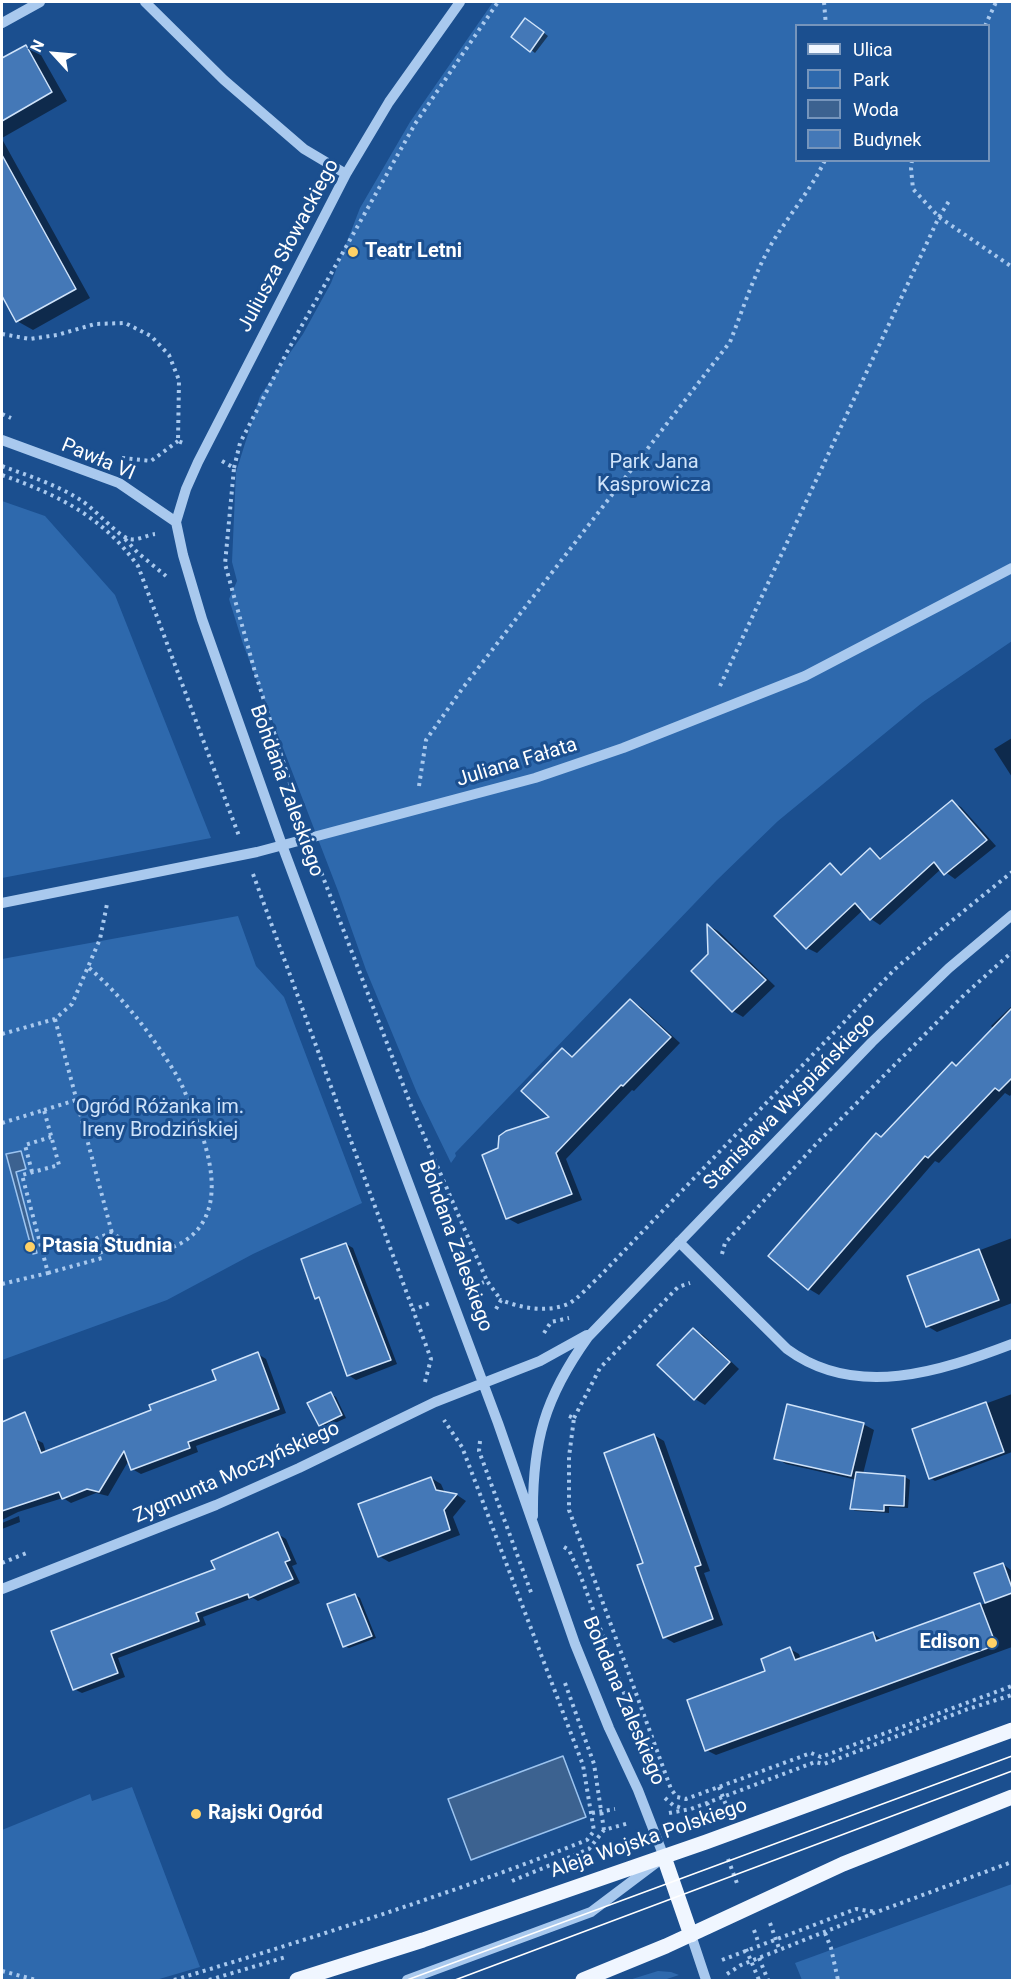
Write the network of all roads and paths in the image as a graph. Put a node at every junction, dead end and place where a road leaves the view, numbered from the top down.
1 (40, 2) edge
2 (145, 2) edge
3 (460, 2) edge
4 (498, 2) edge
5 (824, 2) edge
6 (996, 2) edge
7 (2, 23) edge
8 (826, 24) edge
9 (986, 24) edge
10 (824, 162) edge
11 (912, 162) edge
12 (346, 174) junction
13 (949, 201) dead end
14 (939, 218) junction
15 (1012, 267) edge
16 (2, 334) edge
17 (2, 414) edge
18 (20, 421) dead end
19 (2, 440) edge
20 (178, 441) junction
21 (183, 443) dead end
22 (119, 457) dead end
23 (222, 461) dead end
24 (2, 466) edge
25 (234, 468) junction
26 (2, 475) edge
27 (177, 526) junction
28 (123, 536) junction
29 (1012, 568) edge
30 (196, 599) junction
31 (705, 717) junction
32 (416, 811) junction
33 (308, 838) junction
34 (282, 845) junction
35 (246, 854) junction
36 (1012, 872) edge
37 (111, 882) junction
38 (2, 903) edge
39 (1012, 915) edge
40 (1012, 952) edge
41 (88, 967) junction
42 (55, 1019) junction
43 (2, 1034) edge
44 (76, 1100) junction
45 (44, 1110) junction
46 (2, 1123) edge
47 (51, 1137) junction
48 (32, 1172) junction
49 (112, 1233) junction
50 (679, 1242) junction
51 (706, 1269) junction
52 (48, 1273) junction
53 (487, 1281) junction
54 (2, 1284) edge
55 (474, 1286) dead end
56 (501, 1300) junction
57 (431, 1303) dead end
58 (496, 1308) dead end
59 (413, 1310) junction
60 (601, 1323) junction
61 (1012, 1344) edge
62 (425, 1383) junction
63 (484, 1383) junction
64 (415, 1388) dead end
65 (428, 1389) dead end
66 (560, 1413) dead end
67 (442, 1416) dead end
68 (574, 1418) junction
69 (534, 1528) junction
70 (34, 1550) dead end
71 (2, 1563) edge
72 (2, 1589) edge
73 (1012, 1686) edge
74 (1012, 1695) edge
75 (1012, 1730) edge
76 (647, 1754) dead end
77 (719, 1787) junction
78 (662, 1793) dead end
79 (677, 1797) junction
80 (723, 1797) junction
81 (1012, 1797) edge
82 (668, 1801) junction
83 (663, 1803) dead end
84 (707, 1803) junction
85 (726, 1805) dead end
86 (615, 1809) dead end
87 (691, 1809) junction
88 (710, 1810) dead end
89 (678, 1811) dead end
90 (592, 1813) junction
91 (617, 1826) dead end
92 (726, 1854) dead end
93 (664, 1857) junction
94 (1012, 1862) edge
95 (507, 1883) dead end
96 (737, 1883) dead end
97 (876, 1912) junction
98 (767, 1916) dead end
99 (825, 1933) junction
100 (691, 1935) junction
101 (776, 1938) junction
102 (747, 1949) junction
103 (780, 1951) junction
104 (297, 1954) dead end
105 (759, 1958) junction
106 (721, 1960) dead end
107 (751, 1961) junction
108 (2, 1971) edge
109 (721, 1977) dead end
110 (36, 1980) edge
111 (174, 1980) edge
112 (209, 1980) edge
113 (297, 1980) edge
114 (407, 1980) edge
115 (583, 1980) edge
116 (706, 1980) edge
117 (759, 1980) edge
118 (768, 1980) edge
119 (838, 1980) edge

1 - 7 street
2 - 12 street
3 - 12 street, Juliusza Słowackiego
4 - 25 path
5 - 8 path
6 - 9 path
10 - 32 path
11 - 14 path
12 - 27 street, Juliusza Słowackiego
13 - 14 path
14 - 15 path
14 - 31 path
16 - 20 path
17 - 18 path
19 - 27 street, Pawła VI
20 - 21 path
20 - 22 path
23 - 25 path
24 - 28 path
25 - 33 path
26 - 35 path
27 - 28 path
27 - 30 street, Bohdana Zaleskiego
28 - 30 path
29 - 31 street, Juliana Fałata
30 - 34 street, Bohdana Zaleskiego
31 - 32 street, Juliana Fałata
32 - 33 street, Juliana Fałata
33 - 34 street, Juliana Fałata
33 - 53 path
34 - 35 street, Juliana Fałata
34 - 63 street, Bohdana Zaleskiego
35 - 37 street, Juliana Fałata
35 - 59 path
36 - 56 path
37 - 38 street, Juliana Fałata
37 - 41 path
39 - 50 street, Stanisława Wyspiańskiego
40 - 51 path
41 - 42 path
41 - 49 path
42 - 43 path
42 - 44 path
44 - 45 path
44 - 49 path
45 - 46 path
45 - 47 path
47 - 48 path
47 - 48 path
48 - 52 path
49 - 52 path
50 - 51 street
50 - 60 street, Stanisława Wyspiańskiego
51 - 61 street
51 - 68 path
52 - 54 path
53 - 55 path
53 - 56 path
56 - 58 path
57 - 59 path
59 - 62 path
60 - 63 street, Stanisława Wyspiańskiego
60 - 69 street, Stanisława Wyspiańskiego
62 - 64 path
62 - 65 path
63 - 69 street, Bohdana Zaleskiego
63 - 72 street, Zygmunta Moczyńskiego
66 - 68 path
67 - 90 path
68 - 79 path
69 - 76 path
69 - 93 street, Bohdana Zaleskiego
70 - 71 path
73 - 77 path
74 - 80 path
75 - 93 main road, Aleja Wojska Polskiego
77 - 79 path
77 - 80 path
78 - 82 path
79 - 82 path
80 - 84 path
80 - 85 path
81 - 100 main road
82 - 83 path
82 - 87 path
84 - 87 path
84 - 88 path
86 - 90 path
87 - 89 path
90 - 111 path
91 - 95 path
92 - 96 path
93 - 100 main road, Bohdana Zaleskiego
93 - 113 main road, Aleja Wojska Polskiego
93 - 114 street
94 - 97 path
97 - 99 path
97 - 101 path
98 - 101 path
99 - 103 path
99 - 119 path
100 - 115 main road
100 - 116 street, Bohdana Zaleskiego
101 - 102 path
101 - 103 path
102 - 106 path
102 - 107 path
103 - 105 path
104 - 112 path
105 - 107 path
105 - 118 path
107 - 109 path
107 - 117 path
108 - 110 path

